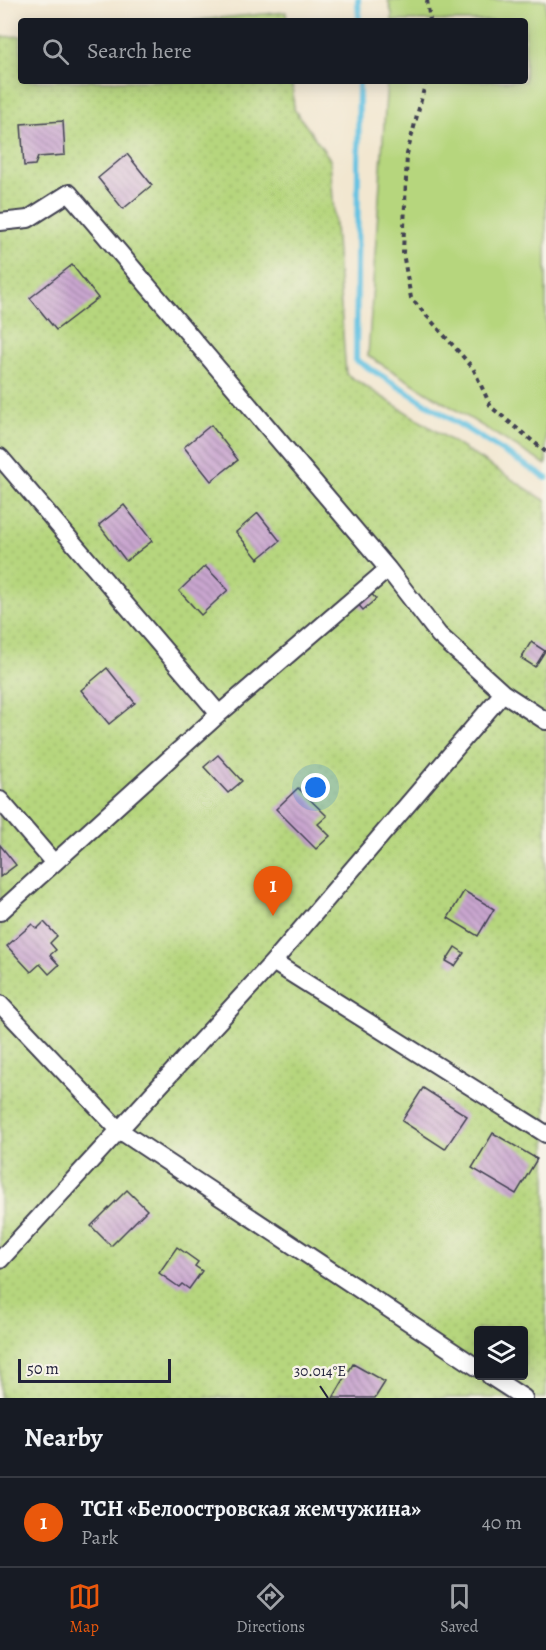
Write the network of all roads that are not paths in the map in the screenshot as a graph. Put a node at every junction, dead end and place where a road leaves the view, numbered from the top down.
1 (0, 222) edge
2 (0, 458) edge
3 (388, 569) junction
4 (503, 693) junction
5 (219, 714) junction
6 (546, 721) edge
7 (0, 800) edge
8 (54, 862) junction
9 (0, 912) edge
10 (273, 962) junction
11 (0, 1004) edge
12 (119, 1130) junction
13 (546, 1134) edge
14 (0, 1260) edge
15 (474, 1365) edge
16 (496, 1380) edge
17 (524, 1398) edge

1 - 3 street
2 - 5 street
3 - 4 street
3 - 5 street
4 - 6 street
4 - 10 street
5 - 8 street
7 - 8 street
8 - 9 street
10 - 12 street
10 - 13 street
11 - 12 street
12 - 14 street
12 - 15 street
16 - 17 street

